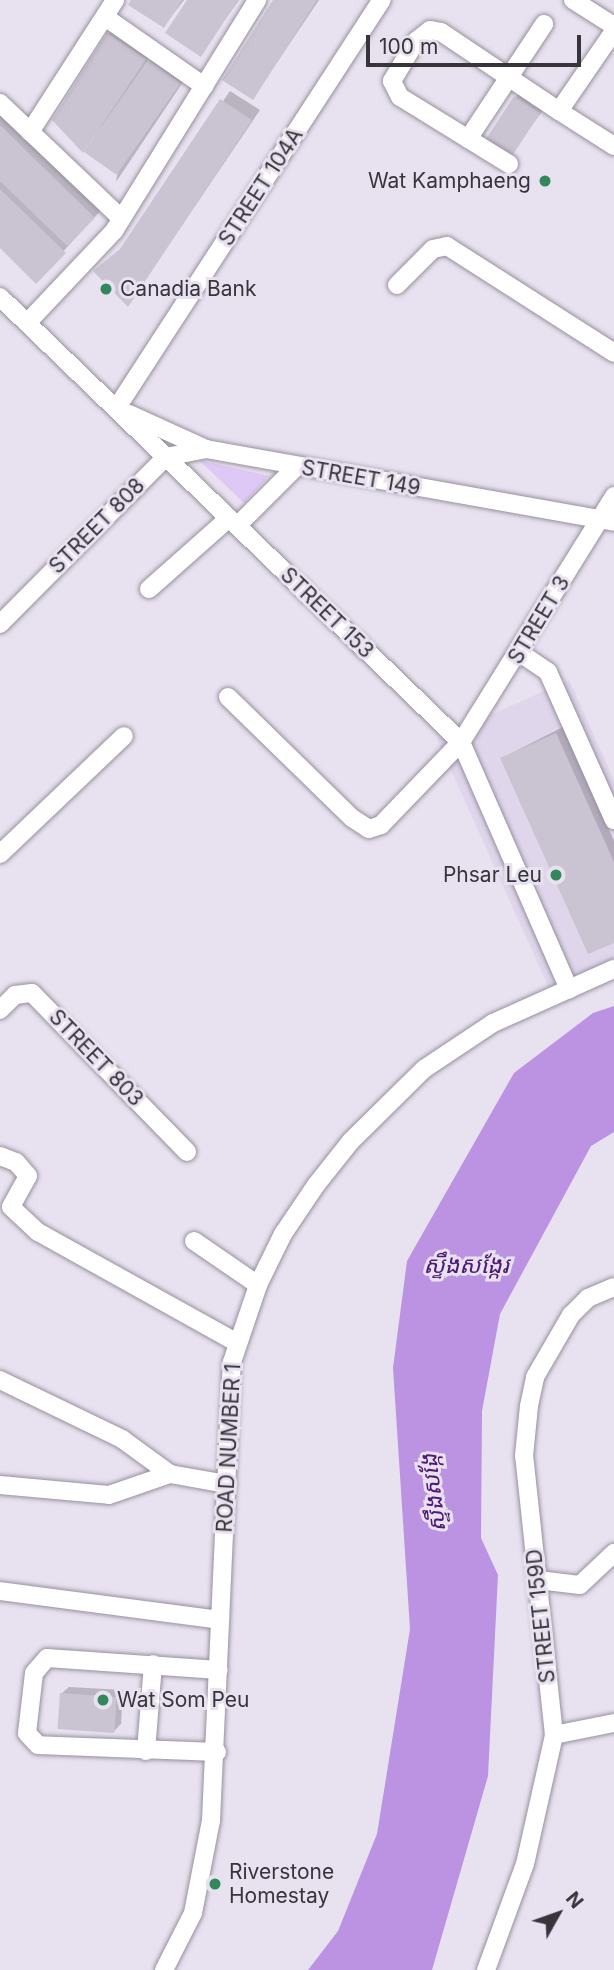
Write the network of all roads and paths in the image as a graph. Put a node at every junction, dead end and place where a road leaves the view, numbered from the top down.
1 (115, 0) edge
2 (257, 0) edge
3 (382, 0) edge
4 (573, 0) edge
5 (105, 17) junction
6 (544, 24) dead end
7 (614, 28) edge
8 (508, 79) junction
9 (204, 86) junction
10 (0, 103) edge
11 (559, 111) junction
12 (30, 132) junction
13 (468, 139) junction
14 (614, 146) edge
15 (509, 163) dead end
16 (122, 219) junction
17 (397, 285) dead end
18 (0, 297) edge
19 (27, 323) junction
20 (614, 353) edge
21 (116, 408) junction
22 (206, 449) junction
23 (166, 457) junction
24 (296, 467) junction
25 (614, 496) edge
26 (607, 521) edge
27 (233, 522) junction
28 (149, 589) dead end
29 (0, 598) edge
30 (6, 618) edge
31 (520, 653) junction
32 (228, 697) dead end
33 (124, 736) dead end
34 (461, 742) junction
35 (608, 789) edge
36 (614, 820) edge
37 (0, 854) edge
38 (614, 969) edge
39 (569, 989) junction
40 (0, 1010) edge
41 (187, 1152) dead end
42 (0, 1156) edge
43 (194, 1241) dead end
44 (258, 1285) junction
45 (614, 1287) edge
46 (236, 1342) junction
47 (0, 1380) edge
48 (170, 1474) junction
49 (227, 1484) junction
50 (0, 1485) edge
51 (614, 1553) edge
52 (538, 1580) junction
53 (0, 1591) edge
54 (220, 1620) junction
55 (153, 1664) junction
56 (219, 1670) junction
57 (606, 1726) edge
58 (554, 1735) junction
59 (614, 1739) edge
60 (146, 1751) junction
61 (217, 1752) junction
62 (164, 1970) edge
63 (486, 1970) edge

1 - 5 street
2 - 9 street
3 - 21 street, STREET 104A
4 - 7 street
5 - 9 street
5 - 12 street
6 - 8 street
7 - 11 street
8 - 11 street
8 - 13 street
8 - 13 street
9 - 16 street
10 - 12 street
11 - 14 street
12 - 16 street
13 - 15 street
16 - 19 street
17 - 20 street
18 - 19 street, STREET 153
19 - 21 street, STREET 153
21 - 22 street, STREET 149
21 - 23 street, STREET 153
22 - 23 street
22 - 24 street, STREET 149
23 - 27 street, STREET 153
23 - 30 street, STREET 808
24 - 26 street, STREET 149
24 - 27 street
25 - 26 street, STREET 3
26 - 31 street, STREET 3
27 - 28 street
27 - 34 street, STREET 153
29 - 30 street
31 - 34 street, STREET 3
31 - 35 street
32 - 34 street, STREET 3
33 - 37 street
34 - 39 street, STREET 153
35 - 36 street
38 - 39 street, ROAD NUMBER 1
39 - 44 street, ROAD NUMBER 1
40 - 41 street, STREET 803
42 - 46 street
43 - 44 street
44 - 46 street, ROAD NUMBER 1
45 - 52 street, STREET 159D
46 - 49 street, ROAD NUMBER 1
47 - 48 street
48 - 49 street
48 - 50 street
49 - 54 street, ROAD NUMBER 1
51 - 52 street
52 - 58 street, STREET 159D
53 - 54 street
54 - 56 street, ROAD NUMBER 1
55 - 56 street
55 - 60 street
55 - 60 street
56 - 61 street, ROAD NUMBER 1
57 - 58 street
57 - 59 street
58 - 63 street, STREET 159D
60 - 61 street
61 - 62 street, ROAD NUMBER 1

